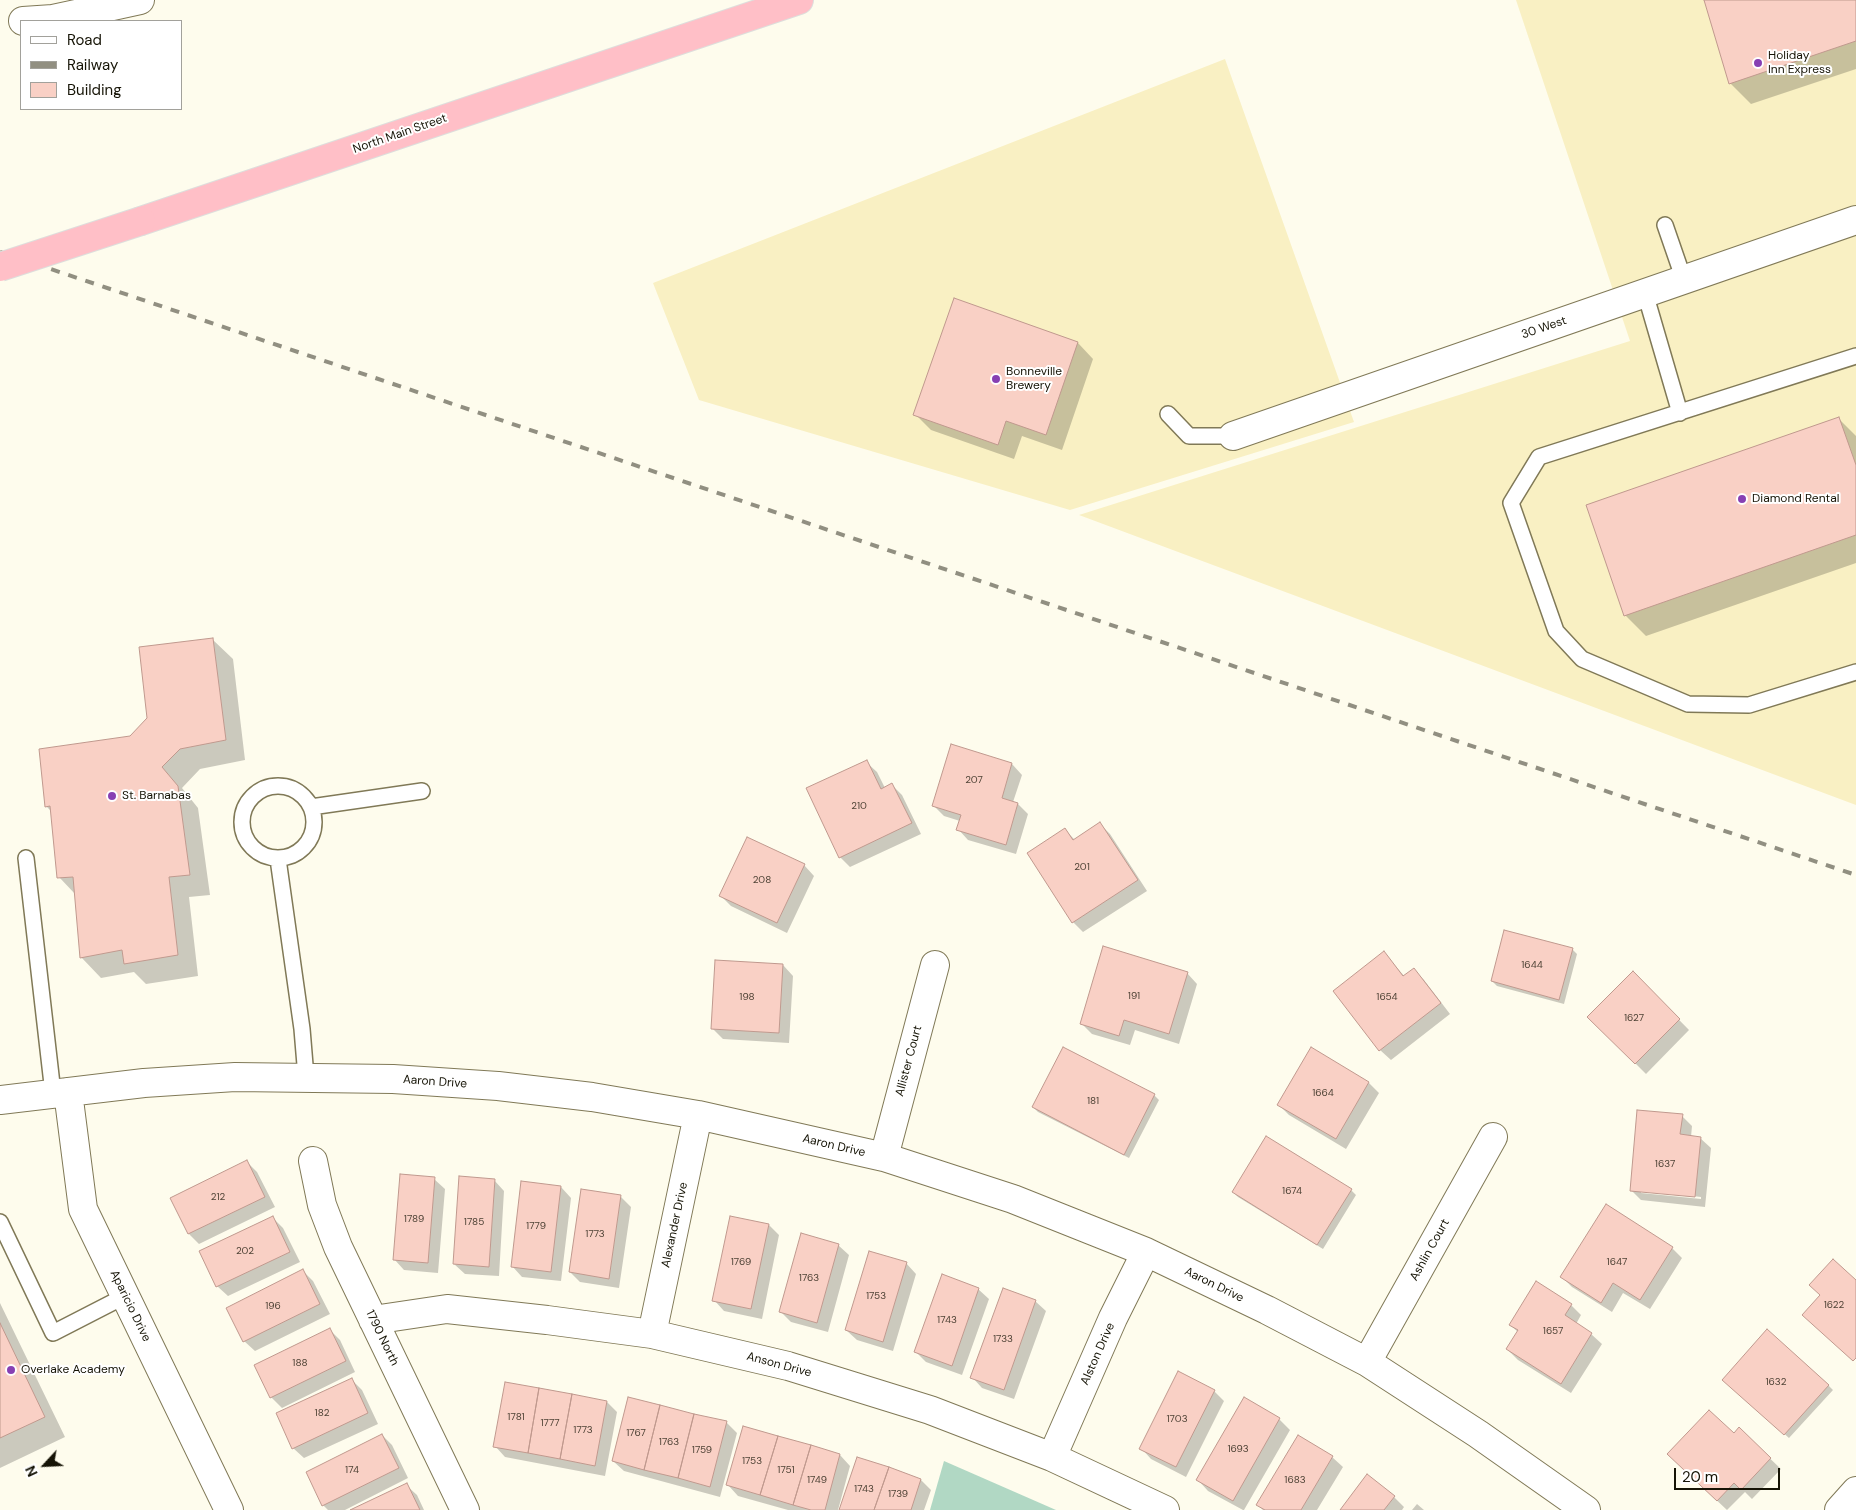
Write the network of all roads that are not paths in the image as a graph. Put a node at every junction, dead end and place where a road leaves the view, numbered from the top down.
1 (140, 0) edge
2 (799, 0) edge
3 (38, 20) edge
4 (20, 21) edge
5 (0, 23) edge
6 (1856, 220) edge
7 (1665, 225) dead end
8 (0, 267) edge
9 (1684, 280) junction
10 (1645, 293) junction
11 (1856, 356) edge
12 (1680, 412) junction
13 (1168, 414) dead end
14 (1233, 436) joint
15 (1856, 672) edge
16 (422, 791) dead end
17 (311, 807) junction
18 (26, 858) dead end
19 (278, 859) junction
20 (935, 965) dead end
21 (306, 1077) junction
22 (61, 1093) junction
23 (0, 1100) edge
24 (698, 1116) junction
25 (1493, 1137) dead end
26 (884, 1157) junction
27 (313, 1161) dead end
28 (0, 1222) edge
29 (1146, 1252) junction
30 (125, 1296) junction
31 (373, 1320) junction
32 (652, 1334) junction
33 (1367, 1362) junction
34 (1052, 1457) junction
35 (1856, 1491) edge
36 (229, 1510) edge
37 (465, 1510) edge
38 (1164, 1510) edge
39 (1586, 1510) edge
40 (1839, 1510) edge

1 - 3 street
2 - 8 highway, North Main Street, bridge
4 - 5 street
6 - 9 street, 30 West
7 - 9 lane
9 - 10 street, 30 West
10 - 12 lane
10 - 14 street, 30 West
11 - 12 lane
12 - 15 lane
13 - 14 lane
16 - 17 lane
17 - 19 lane
17 - 19 lane
18 - 22 lane
19 - 21 lane
20 - 26 street, Allister Court
21 - 22 street, Aaron Drive
21 - 24 street, Aaron Drive
22 - 23 street, Aaron Drive
22 - 30 street, Aparicio Drive
24 - 26 street, Aaron Drive
24 - 32 street, Alexander Drive
25 - 33 street, Ashlin Court
26 - 29 street, Aaron Drive
27 - 31 street, 1790 North
28 - 30 lane
29 - 33 street, Aaron Drive
29 - 34 street, Alston Drive
30 - 36 street, Aparicio Drive
31 - 32 street, Anson Drive
31 - 37 street, 1790 North
32 - 34 street, Anson Drive
33 - 39 street, Aaron Drive
34 - 38 street, Anson Drive
35 - 40 street

